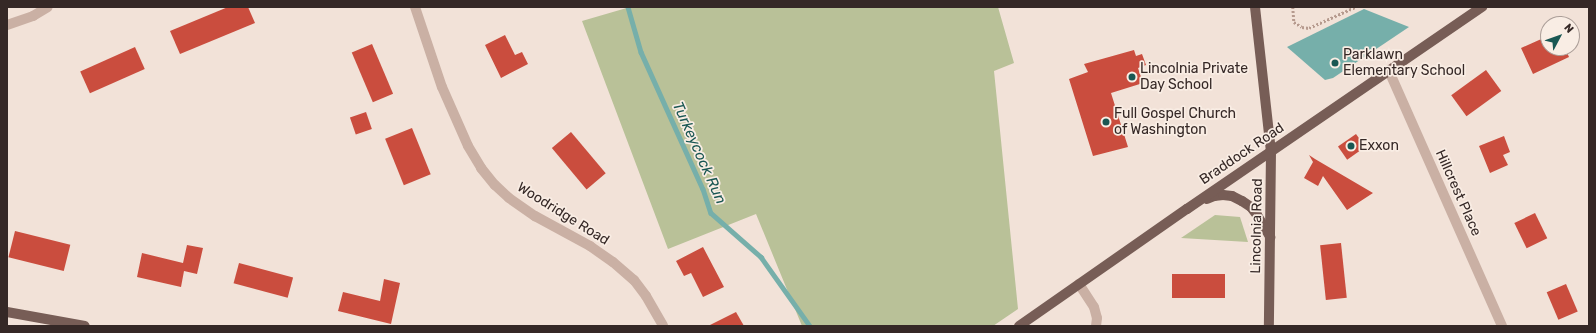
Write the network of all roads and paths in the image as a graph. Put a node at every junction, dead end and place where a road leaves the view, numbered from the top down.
1 (48, 7) edge
2 (415, 7) edge
3 (1255, 7) edge
4 (1293, 7) edge
5 (1355, 7) edge
6 (1482, 7) edge
7 (7, 25) edge
8 (1389, 71) junction
9 (1271, 152) junction
10 (1187, 209) junction
11 (1271, 240) junction
12 (1079, 284) junction
13 (7, 312) edge
14 (85, 326) edge
15 (663, 326) edge
16 (1019, 326) edge
17 (1096, 326) edge
18 (1269, 326) edge
19 (1502, 326) edge

1 - 7 street
2 - 15 street, Woodridge Road
3 - 9 main road, Lincolnia Road
4 - 5 path
6 - 8 main road, Braddock Road
8 - 9 main road, Braddock Road
8 - 19 street, Hillcrest Place
9 - 10 main road, Braddock Road
9 - 11 main road, Lincolnia Road
10 - 11 main road
10 - 12 main road, Braddock Road
11 - 18 main road, Lincolnia Road
12 - 16 main road, Braddock Road
12 - 17 street
13 - 14 main road

